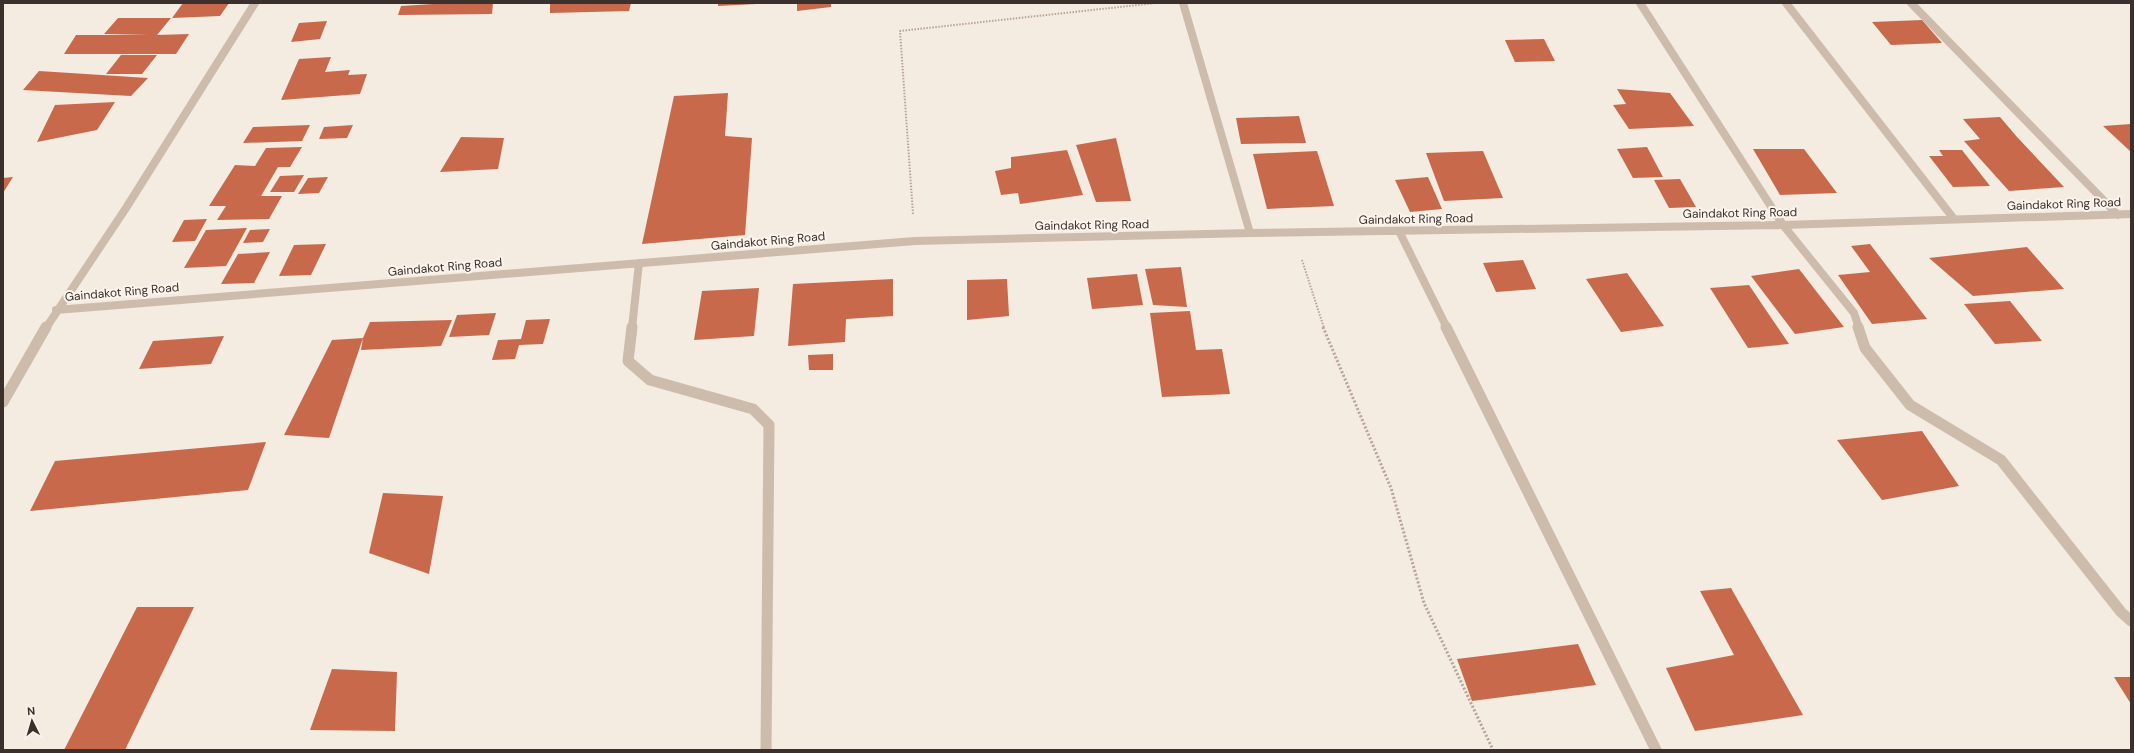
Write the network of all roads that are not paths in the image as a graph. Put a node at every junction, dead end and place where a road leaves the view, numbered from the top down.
1 (255, 3) edge
2 (1182, 3) edge
3 (1640, 3) edge
4 (1786, 3) edge
5 (1911, 3) edge
6 (2118, 214) junction
7 (2131, 214) edge
8 (1954, 219) junction
9 (1783, 225) junction
10 (1398, 231) junction
11 (1250, 233) junction
12 (639, 263) junction
13 (56, 310) junction
14 (3, 402) edge
15 (2131, 621) edge
16 (766, 750) edge
17 (1656, 750) edge

1 - 13 street
2 - 11 street
3 - 9 street
4 - 8 street
5 - 6 street
6 - 7 street, Gaindakot Ring Road
6 - 8 street, Gaindakot Ring Road
8 - 9 street, Gaindakot Ring Road
9 - 10 street, Gaindakot Ring Road
9 - 15 street
10 - 11 street, Gaindakot Ring Road
10 - 17 street
11 - 12 street, Gaindakot Ring Road
12 - 13 street, Gaindakot Ring Road
12 - 16 street
13 - 14 street

